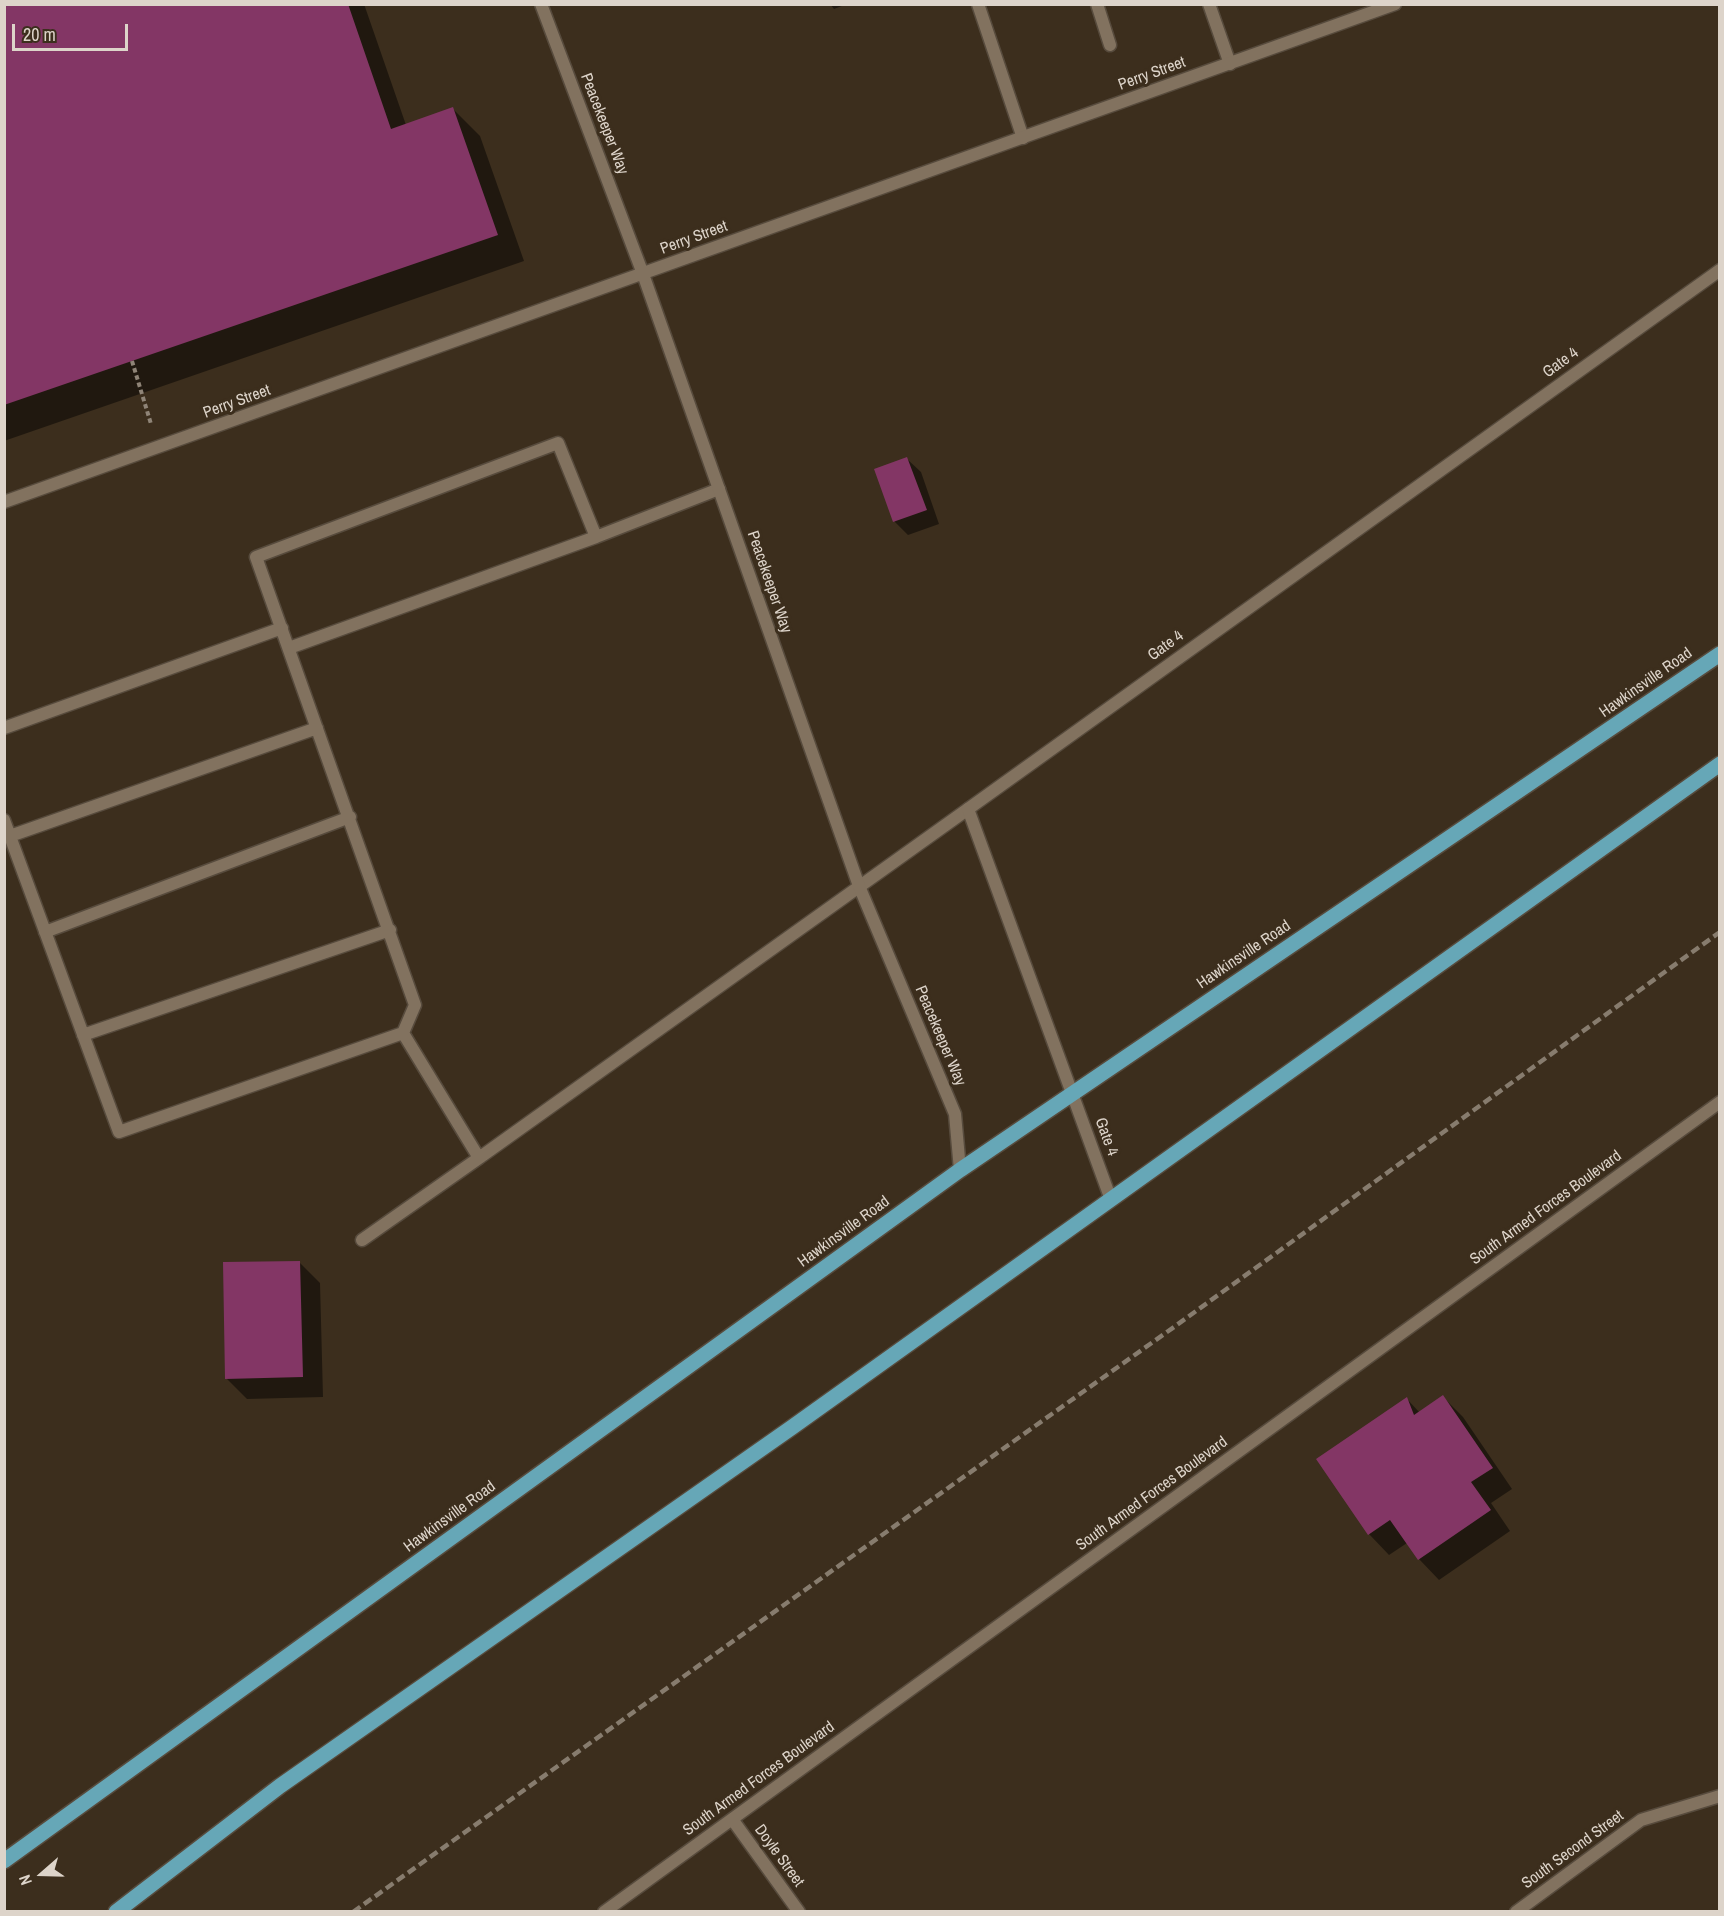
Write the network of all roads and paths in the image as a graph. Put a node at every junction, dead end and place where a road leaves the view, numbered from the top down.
1 (541, 4) edge
2 (978, 4) edge
3 (1097, 4) edge
4 (1209, 4) edge
5 (1395, 4) edge
6 (1110, 45) dead end
7 (1230, 64) junction
8 (1023, 138) junction
9 (1719, 270) edge
10 (643, 274) junction
11 (132, 361) dead end
12 (154, 433) dead end
13 (721, 495) junction
14 (4, 502) edge
15 (596, 537) junction
16 (282, 628) junction
17 (289, 648) junction
18 (1719, 654) edge
19 (4, 728) edge
20 (317, 728) junction
21 (1719, 765) edge
22 (968, 809) junction
23 (350, 817) junction
24 (4, 820) edge
25 (10, 836) junction
26 (859, 886) junction
27 (390, 930) junction
28 (45, 932) junction
29 (403, 1033) junction
30 (83, 1035) junction
31 (1072, 1092) junction
32 (1719, 1102) edge
33 (479, 1158) junction
34 (960, 1170) junction
35 (1110, 1197) junction
36 (362, 1240) dead end
37 (1719, 1796) edge
38 (732, 1819) junction
39 (4, 1861) edge
40 (116, 1911) edge
41 (604, 1911) edge
42 (799, 1911) edge
43 (1516, 1911) edge

1 - 10 street, Peacekeeper Way
2 - 8 street
3 - 6 street
4 - 7 street
5 - 7 street, Perry Street
7 - 8 street, Perry Street
8 - 10 street, Perry Street
9 - 22 street, Gate 4
10 - 13 street, Peacekeeper Way
10 - 14 street, Perry Street
11 - 12 path
13 - 15 street
13 - 26 street, Peacekeeper Way
15 - 16 street
15 - 17 street
16 - 17 street
16 - 19 street
17 - 20 street
18 - 31 main road, Hawkinsville Road
20 - 23 street
20 - 25 street
21 - 35 main road
22 - 26 street
22 - 31 street, Gate 4
23 - 27 street
23 - 28 street
24 - 25 street
25 - 28 street
26 - 33 street
26 - 34 street, Peacekeeper Way
27 - 29 street
27 - 30 street
28 - 30 street
29 - 30 street
29 - 33 street
31 - 34 main road, Hawkinsville Road
31 - 35 street, Gate 4
32 - 38 street, South Armed Forces Boulevard
33 - 36 street
34 - 39 main road, Hawkinsville Road
35 - 40 main road
37 - 43 street, South Second Street
38 - 41 street, South Armed Forces Boulevard
38 - 42 street, Doyle Street

